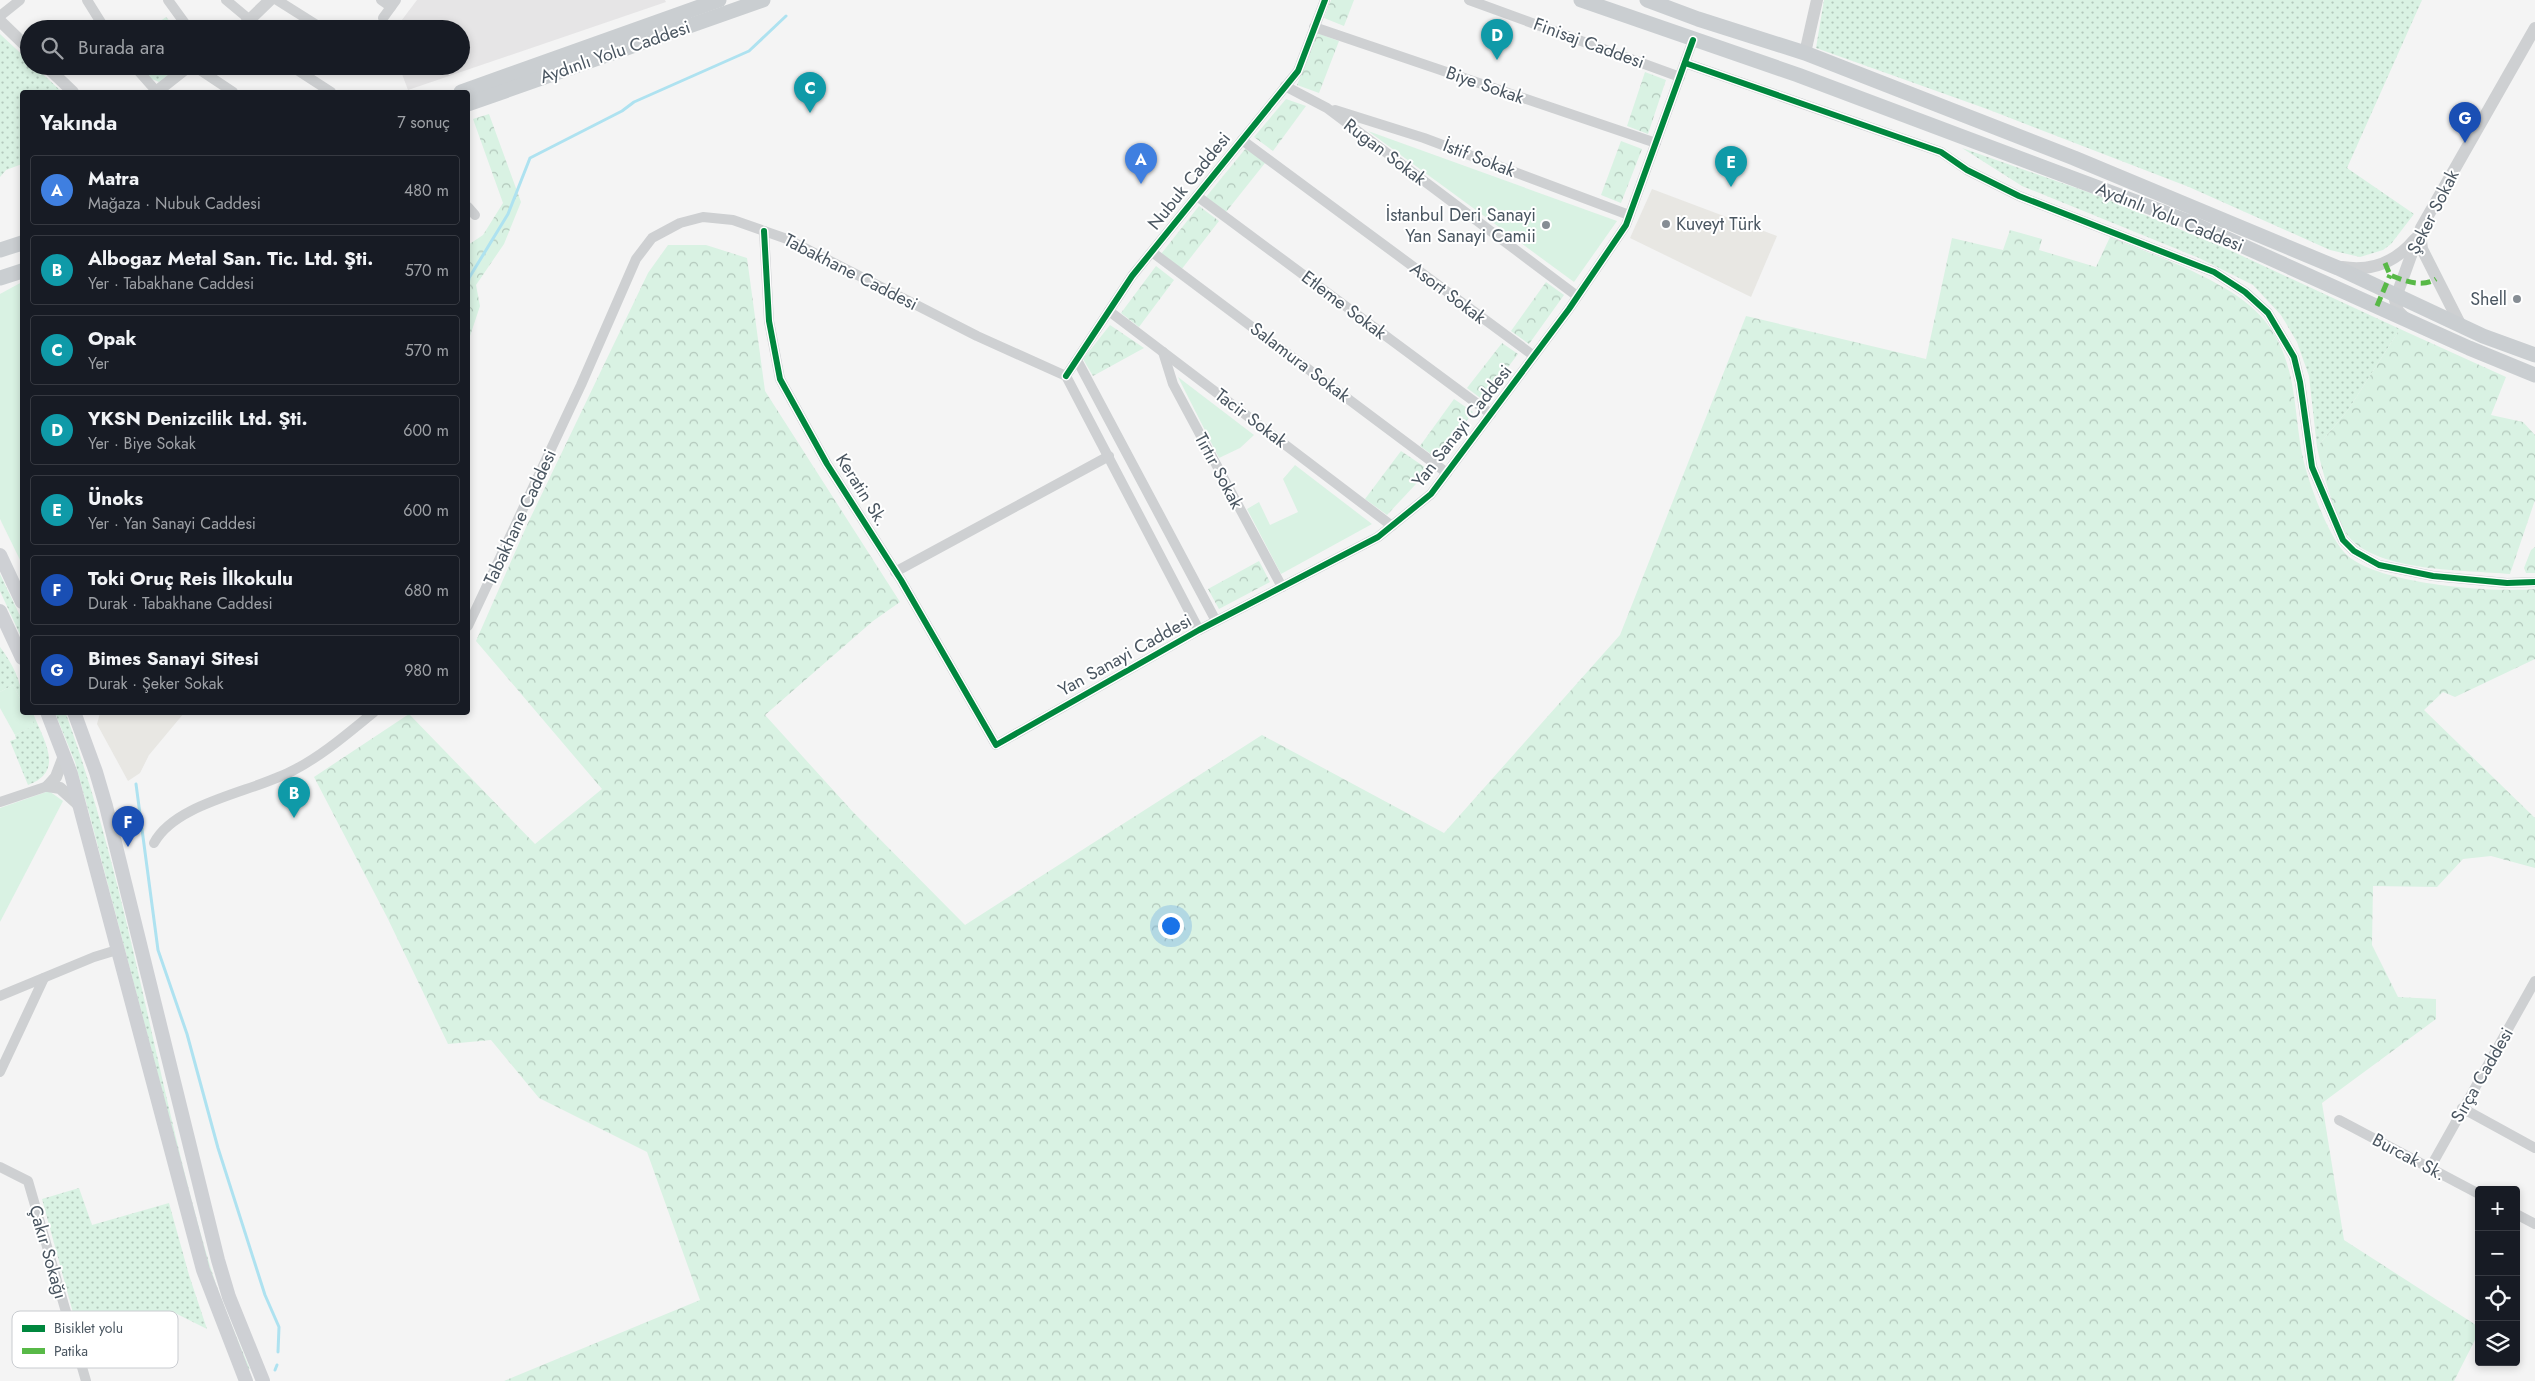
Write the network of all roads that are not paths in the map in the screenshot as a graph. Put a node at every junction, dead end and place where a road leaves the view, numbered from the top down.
1 (20, 0) edge
2 (87, 0) edge
3 (168, 0) edge
4 (226, 0) edge
5 (270, 0) edge
6 (277, 0) edge
7 (381, 0) edge
8 (719, 0) edge
9 (763, 0) edge
10 (1324, 0) edge
11 (1469, 0) edge
12 (1580, 0) edge
13 (1647, 0) edge
14 (1816, 0) edge
15 (394, 3) edge
16 (0, 16) edge
17 (383, 18) dead end
18 (99, 20) edge
19 (182, 20) edge
20 (242, 20) edge
21 (249, 20) edge
22 (309, 20) edge
23 (0, 21) edge
24 (1314, 27) junction
25 (2535, 28) edge
26 (20, 40) edge
27 (1694, 40) junction
28 (1805, 53) junction
29 (1685, 63) junction
30 (55, 75) edge
31 (142, 75) edge
32 (178, 75) edge
33 (208, 75) edge
34 (305, 75) edge
35 (1798, 75) junction
36 (1680, 76) junction
37 (1285, 86) junction
38 (71, 90) edge
39 (154, 90) edge
40 (159, 90) edge
41 (230, 90) edge
42 (328, 90) edge
43 (467, 90) edge
44 (470, 103) edge
45 (1327, 108) junction
46 (1242, 140) junction
47 (1656, 143) junction
48 (1196, 196) junction
49 (470, 209) edge
50 (475, 215) dead end
51 (1630, 215) junction
52 (2421, 228) junction
53 (764, 230) junction
54 (20, 244) edge
55 (0, 250) edge
56 (1152, 252) junction
57 (2330, 265) junction
58 (20, 271) edge
59 (2433, 272) junction
60 (2, 278) edge
61 (2402, 280) junction
62 (1577, 296) junction
63 (2396, 296) junction
64 (1109, 311) junction
65 (2407, 320) junction
66 (2461, 326) junction
67 (1163, 352) junction
68 (2535, 355) edge
69 (1534, 356) junction
70 (1077, 360) junction
71 (2535, 375) edge
72 (1066, 376) junction
73 (1491, 414) junction
74 (1109, 456) junction
75 (1447, 473) junction
76 (1392, 526) junction
77 (0, 555) edge
78 (896, 572) junction
79 (2535, 582) edge
80 (1282, 587) junction
81 (20, 598) edge
82 (1, 616) edge
83 (1216, 621) junction
84 (470, 622) edge
85 (1200, 630) junction
86 (20, 654) edge
87 (48, 715) edge
88 (75, 715) edge
89 (370, 715) edge
90 (996, 745) joint
91 (64, 756) junction
92 (48, 786) junction
93 (0, 802) edge
94 (79, 805) junction
95 (154, 843) dead end
96 (116, 950) junction
97 (44, 978) junction
98 (2535, 981) edge
99 (0, 996) edge
100 (2531, 996) edge
101 (0, 1072) edge
102 (2462, 1108) junction
103 (2339, 1120) dead end
104 (2535, 1148) edge
105 (0, 1167) edge
106 (2430, 1168) junction
107 (2475, 1192) edge
108 (2520, 1216) edge
109 (2535, 1224) edge
110 (66, 1311) edge
111 (82, 1368) edge
112 (86, 1381) edge
113 (246, 1381) edge
114 (263, 1381) edge

1 - 16 street
2 - 18 street
3 - 19 street
4 - 20 street
5 - 21 street
6 - 22 street
7 - 15 street
8 - 43 main road, Aydınlı Yolu Caddesi
9 - 44 main road, Aydınlı Yolu Caddesi
10 - 24 street, Nubuk Caddesi
11 - 36 street, Finisaj Caddesi
12 - 27 main road, Aydınlı Yolu Caddesi
13 - 28 main road, Aydınlı Yolu Caddesi
14 - 28 street
15 - 17 street
23 - 26 street
24 - 37 street, Nubuk Caddesi
24 - 47 street, Biye Sokak
25 - 52 street, Şeker Sokak
27 - 29 street, Yan Sanayi Caddesi
27 - 35 main road, Aydınlı Yolu Caddesi
28 - 35 main road
28 - 57 main road, Aydınlı Yolu Caddesi
29 - 36 street, Yan Sanayi Caddesi
29 - 79 street
30 - 38 street
31 - 39 street
32 - 40 street
33 - 41 street
34 - 42 street
35 - 65 main road, Aydınlı Yolu Caddesi
36 - 47 street, Yan Sanayi Caddesi
37 - 45 street, Rugan Sokak
37 - 46 street, Nubuk Caddesi
45 - 51 street, İstif Sokak
45 - 62 street, Rugan Sokak
46 - 48 street, Nubuk Caddesi
46 - 69 street, Asort Sokak
47 - 51 street, Yan Sanayi Caddesi
48 - 56 street, Nubuk Caddesi
48 - 73 street, Etleme Sokak
49 - 50 street
51 - 62 street, Yan Sanayi Caddesi
52 - 57 street
52 - 59 street
52 - 61 street, Şeker Sokak
53 - 72 street, Tabakhane Caddesi
53 - 78 street, Keratin Sk.
53 - 84 street, Tabakhane Caddesi
54 - 55 main road
56 - 64 street, Nubuk Caddesi
56 - 75 street, Salamura Sokak
57 - 63 main road, Aydınlı Yolu Caddesi
58 - 60 main road
59 - 61 street
59 - 66 street
61 - 63 street, Şeker Sokak
62 - 69 street, Yan Sanayi Caddesi
63 - 65 street
63 - 66 main road, Aydınlı Yolu Caddesi
64 - 67 street, Tacir Sokak
64 - 70 street, Nubuk Caddesi
65 - 71 main road, Aydınlı Yolu Caddesi
66 - 68 main road, Aydınlı Yolu Caddesi
67 - 76 street, Tacir Sokak
67 - 80 street, Tırtır Sokak
69 - 73 street, Yan Sanayi Caddesi
70 - 72 street, Nubuk Caddesi
70 - 83 street
72 - 74 street
73 - 75 street, Yan Sanayi Caddesi
74 - 78 street
74 - 85 street
75 - 76 street, Yan Sanayi Caddesi
76 - 80 street, Yan Sanayi Caddesi
77 - 81 main road
78 - 90 street, Keratin Sk.
80 - 83 street, Yan Sanayi Caddesi
82 - 86 main road
83 - 85 street, Yan Sanayi Caddesi
85 - 90 street, Yan Sanayi Caddesi
87 - 91 main road
88 - 114 main road
89 - 95 street
91 - 92 street
91 - 94 main road
92 - 93 street
92 - 94 street
94 - 96 main road
96 - 97 street
96 - 113 main road
97 - 99 street
97 - 101 street
98 - 100 street, Sırça Caddesi
100 - 102 street, Sırça Caddesi
102 - 104 street
102 - 106 street, Sırça Caddesi
103 - 106 street, Burcak Sk.
105 - 110 street, Çakır Sokağı
106 - 107 street, Burcak Sk.
108 - 109 street
111 - 112 street, Çakır Sokağı

